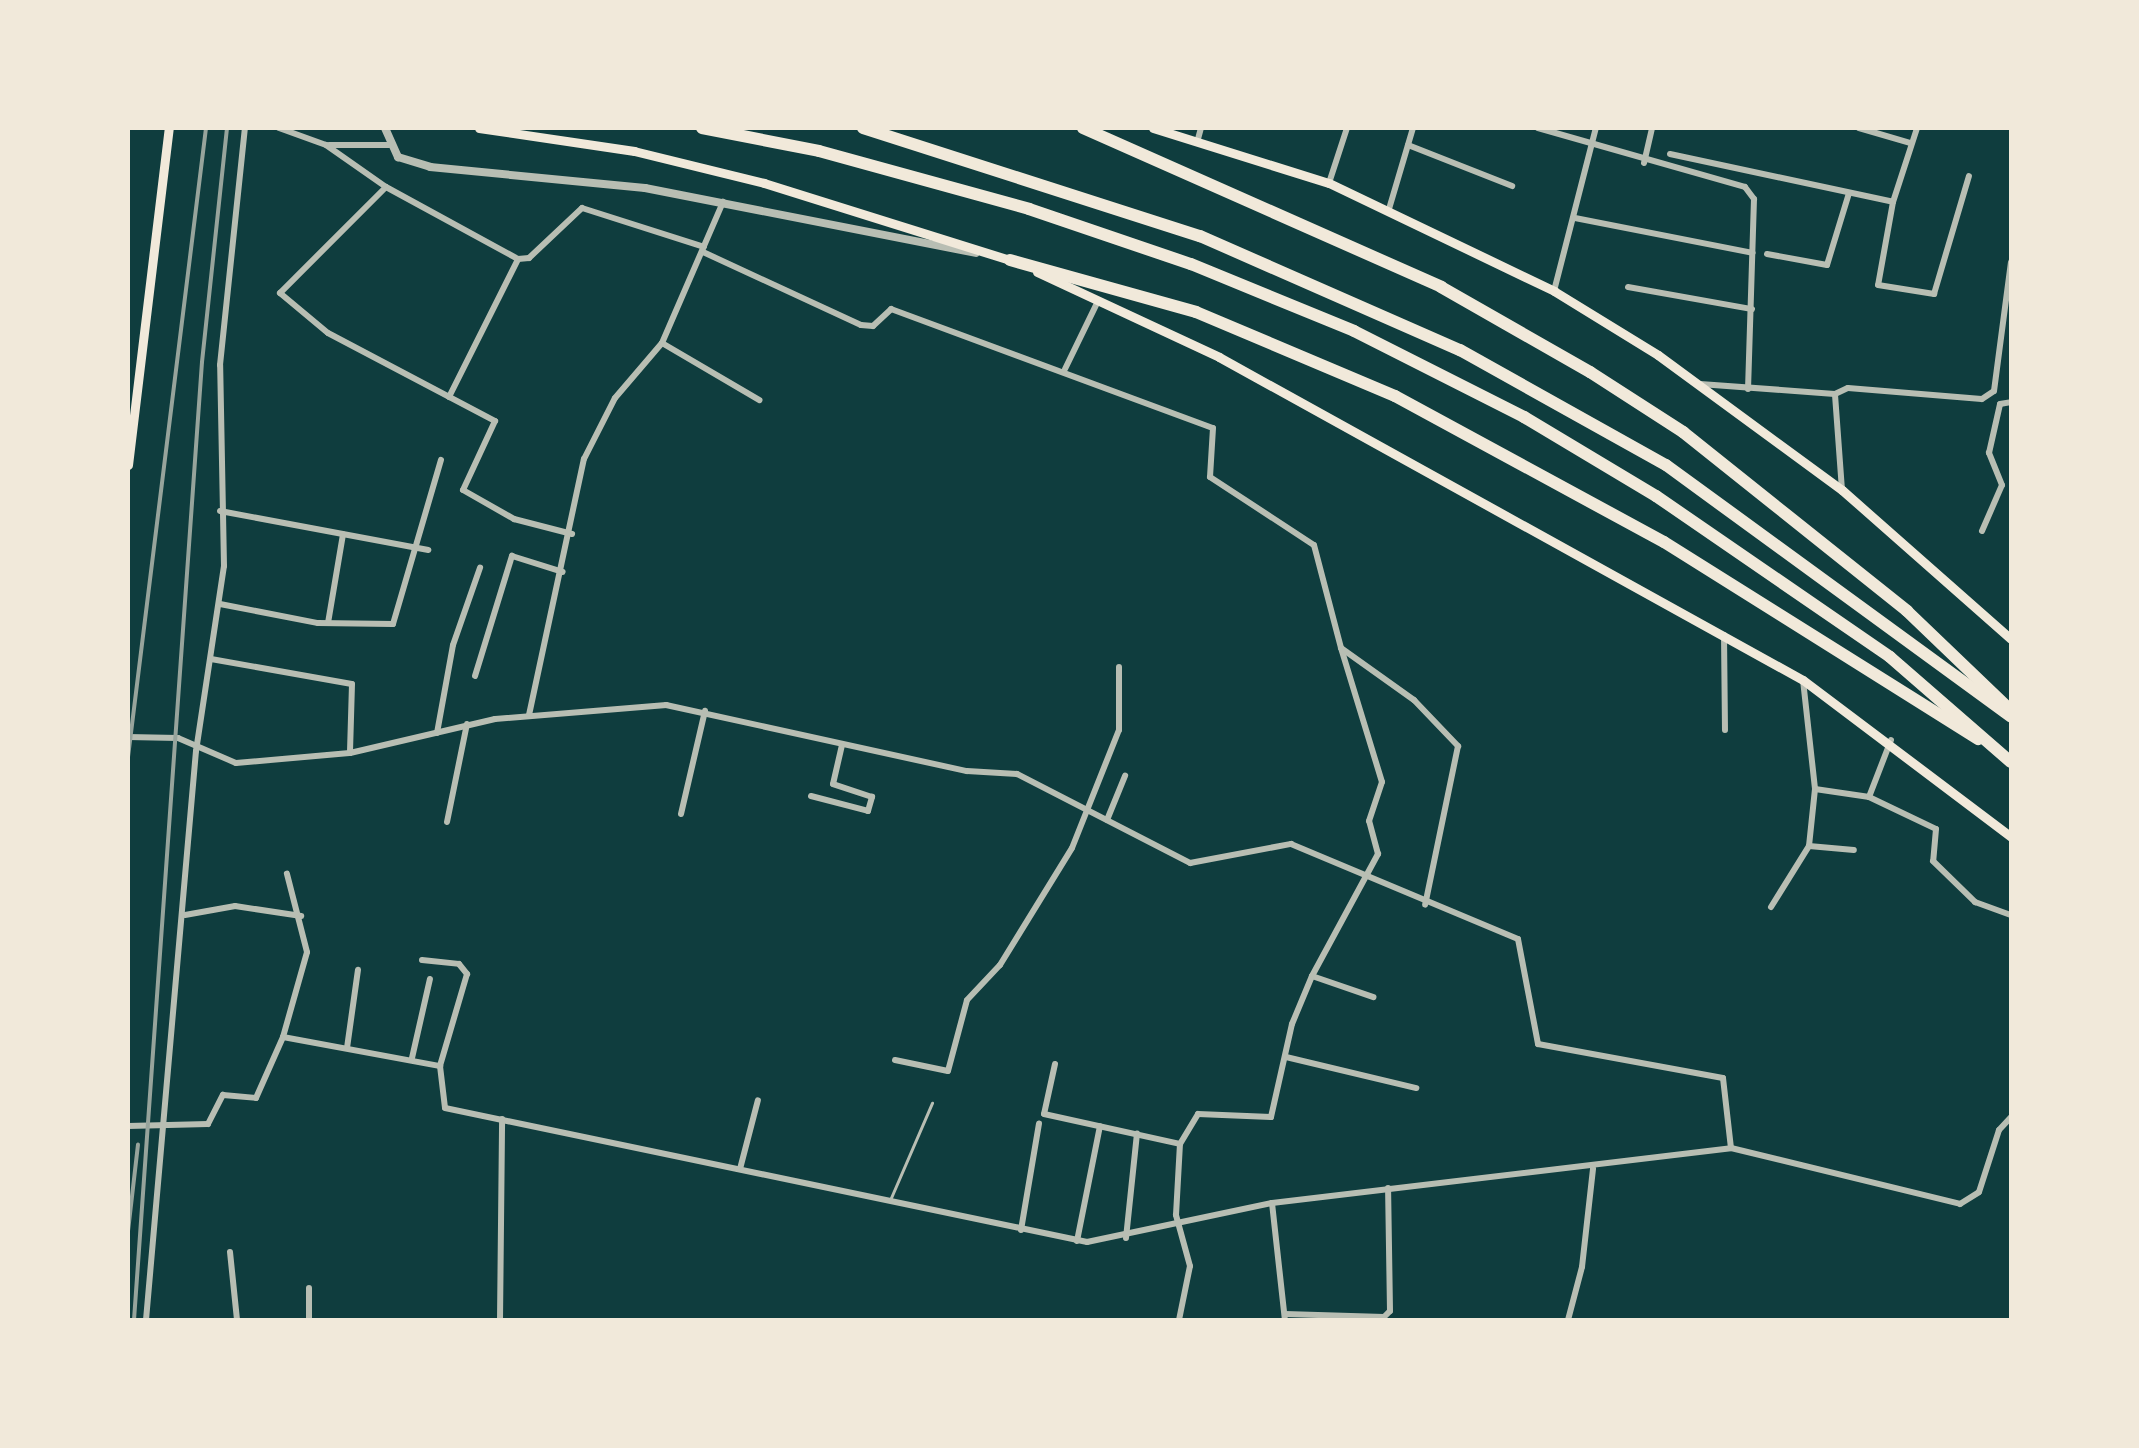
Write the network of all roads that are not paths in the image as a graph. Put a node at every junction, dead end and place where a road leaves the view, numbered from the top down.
1 (169, 128) edge
2 (245, 128) edge
3 (279, 128) edge
4 (385, 128) edge
5 (479, 128) edge
6 (702, 128) edge
7 (863, 128) edge
8 (1083, 128) edge
9 (1153, 128) edge
10 (1347, 128) edge
11 (1413, 128) edge
12 (1538, 128) edge
13 (1596, 128) edge
14 (1652, 128) edge
15 (1859, 128) edge
16 (1917, 128) edge
17 (1199, 133) edge
18 (1910, 143) junction
19 (326, 145) junction
20 (389, 145) junction
21 (1408, 145) junction
22 (1591, 145) junction
23 (1670, 154) dead end
24 (1644, 163) junction
25 (1969, 176) dead end
26 (1329, 183) junction
27 (1512, 186) dead end
28 (386, 187) junction
29 (1849, 193) junction
30 (724, 201) junction
31 (1893, 202) junction
32 (1389, 209) junction
33 (1575, 218) junction
34 (703, 250) junction
35 (1753, 253) junction
36 (1767, 254) dead end
37 (518, 259) junction
38 (1010, 260) junction
39 (2011, 262) edge
40 (1628, 287) dead end
41 (1554, 291) junction
42 (1099, 299) junction
43 (1752, 309) junction
44 (662, 343) junction
45 (1065, 369) junction
46 (1700, 384) junction
47 (1748, 389) junction
48 (1835, 394) junction
49 (449, 397) junction
50 (759, 400) dead end
51 (2011, 402) edge
52 (441, 460) dead end
53 (128, 465) edge
54 (1842, 490) junction
55 (220, 511) junction
56 (1982, 531) dead end
57 (343, 534) junction
58 (572, 534) junction
59 (410, 546) junction
60 (428, 550) dead end
61 (480, 568) dead end
62 (563, 572) junction
63 (220, 604) junction
64 (328, 623) junction
65 (1724, 635) junction
66 (2011, 639) edge
67 (1341, 648) junction
68 (211, 659) junction
69 (1119, 667) dead end
70 (475, 676) dead end
71 (1803, 680) junction
72 (705, 711) junction
73 (2011, 711) edge
74 (529, 715) junction
75 (2011, 717) edge
76 (467, 724) junction
77 (1725, 730) dead end
78 (437, 733) junction
79 (128, 737) edge
80 (1891, 740) junction
81 (842, 746) junction
82 (196, 751) junction
83 (350, 753) junction
84 (2009, 760) edge
85 (1125, 776) dead end
86 (1815, 789) junction
87 (811, 796) dead end
88 (1869, 797) junction
89 (1086, 809) junction
90 (681, 814) dead end
91 (1107, 820) junction
92 (447, 822) dead end
93 (2011, 837) edge
94 (1809, 846) junction
95 (1854, 850) dead end
96 (287, 874) dead end
97 (1365, 880) junction
98 (1425, 905) junction
99 (1771, 907) dead end
100 (185, 915) junction
101 (2011, 915) edge
102 (301, 916) junction
103 (422, 960) dead end
104 (358, 970) dead end
105 (1312, 976) junction
106 (430, 979) dead end
107 (1373, 997) dead end
108 (283, 1037) junction
109 (347, 1048) junction
110 (1286, 1057) junction
111 (412, 1058) junction
112 (895, 1060) dead end
113 (1055, 1064) dead end
114 (440, 1066) junction
115 (1416, 1088) dead end
116 (758, 1100) dead end
117 (932, 1103) dead end
118 (2011, 1117) edge
119 (502, 1119) junction
120 (1039, 1124) dead end
121 (166, 1125) junction
122 (128, 1126) edge
123 (1100, 1126) junction
124 (1137, 1134) junction
125 (1180, 1144) junction
126 (1731, 1148) junction
127 (740, 1169) junction
128 (1593, 1169) junction
129 (1388, 1188) junction
130 (888, 1203) junction
131 (1272, 1203) junction
132 (1181, 1224) junction
133 (1021, 1230) junction
134 (1126, 1238) junction
135 (1077, 1241) junction
136 (230, 1252) dead end
137 (309, 1288) dead end
138 (1285, 1317) edge
139 (146, 1320) edge
140 (237, 1320) edge
141 (309, 1320) edge
142 (500, 1320) edge
143 (1179, 1320) edge
144 (1568, 1320) edge

1 - 53 main road
2 - 55 street
3 - 19 street
4 - 20 street
5 - 38 main road
6 - 84 highway
7 - 75 highway
8 - 73 highway
9 - 17 main road
10 - 26 street
11 - 21 street
12 - 22 street
13 - 22 street
14 - 24 street
15 - 18 street
16 - 18 street
17 - 26 main road
18 - 31 street
19 - 20 street
19 - 28 street
20 - 30 street
21 - 27 street
21 - 32 street
22 - 24 street
22 - 33 street
23 - 29 street
24 - 35 street
25 - 31 street
26 - 32 main road
28 - 37 street
28 - 49 street
29 - 31 street
29 - 36 street
30 - 34 street
30 - 38 street
32 - 41 main road
33 - 35 street
33 - 41 street
34 - 37 street
34 - 44 street
34 - 45 street
35 - 43 street
37 - 49 street
38 - 42 main road
38 - 84 highway
39 - 48 street
40 - 43 street
41 - 46 main road
42 - 45 street
42 - 65 main road
43 - 47 street
44 - 50 street
44 - 58 street
45 - 67 street
46 - 47 street
46 - 54 main road
47 - 48 street
48 - 54 street
49 - 58 street
51 - 56 street
52 - 59 street
54 - 66 main road
55 - 57 street
55 - 63 street
57 - 59 street
57 - 64 street
58 - 62 street
59 - 60 street
59 - 64 street
61 - 78 street
62 - 70 street
62 - 74 street
63 - 64 street
63 - 68 street
65 - 71 main road
65 - 77 street
67 - 97 street
67 - 98 street
68 - 82 street
68 - 83 street
69 - 89 street
71 - 80 main road
71 - 86 street
72 - 74 street
72 - 81 street
72 - 90 street
74 - 76 street
76 - 78 street
76 - 92 street
78 - 83 street
79 - 82 street
80 - 88 street
80 - 93 main road
81 - 87 street
81 - 89 street
82 - 83 street
82 - 100 street
85 - 91 street
86 - 88 street
86 - 94 street
88 - 101 street
89 - 91 street
89 - 112 street
91 - 97 street
94 - 95 street
94 - 99 street
96 - 102 street
97 - 98 street
97 - 105 street
98 - 126 street
100 - 102 street
100 - 121 street
102 - 108 street
103 - 114 street
104 - 109 street
105 - 107 street
105 - 110 street
106 - 111 street
108 - 109 street
108 - 121 street
109 - 111 street
110 - 115 street
110 - 125 street
111 - 114 street
113 - 123 street
114 - 119 street
116 - 127 street
117 - 130 lane
118 - 126 street
119 - 127 street
119 - 142 street
120 - 133 street
121 - 122 street
121 - 139 street
123 - 124 street
123 - 135 street
124 - 125 street
124 - 134 street
125 - 132 street
126 - 128 street
127 - 130 street
128 - 129 street
128 - 144 street
129 - 131 street
129 - 138 street
130 - 133 street
131 - 132 street
131 - 138 street
132 - 134 street
132 - 143 street
133 - 135 street
134 - 135 street
136 - 140 street
137 - 141 street

